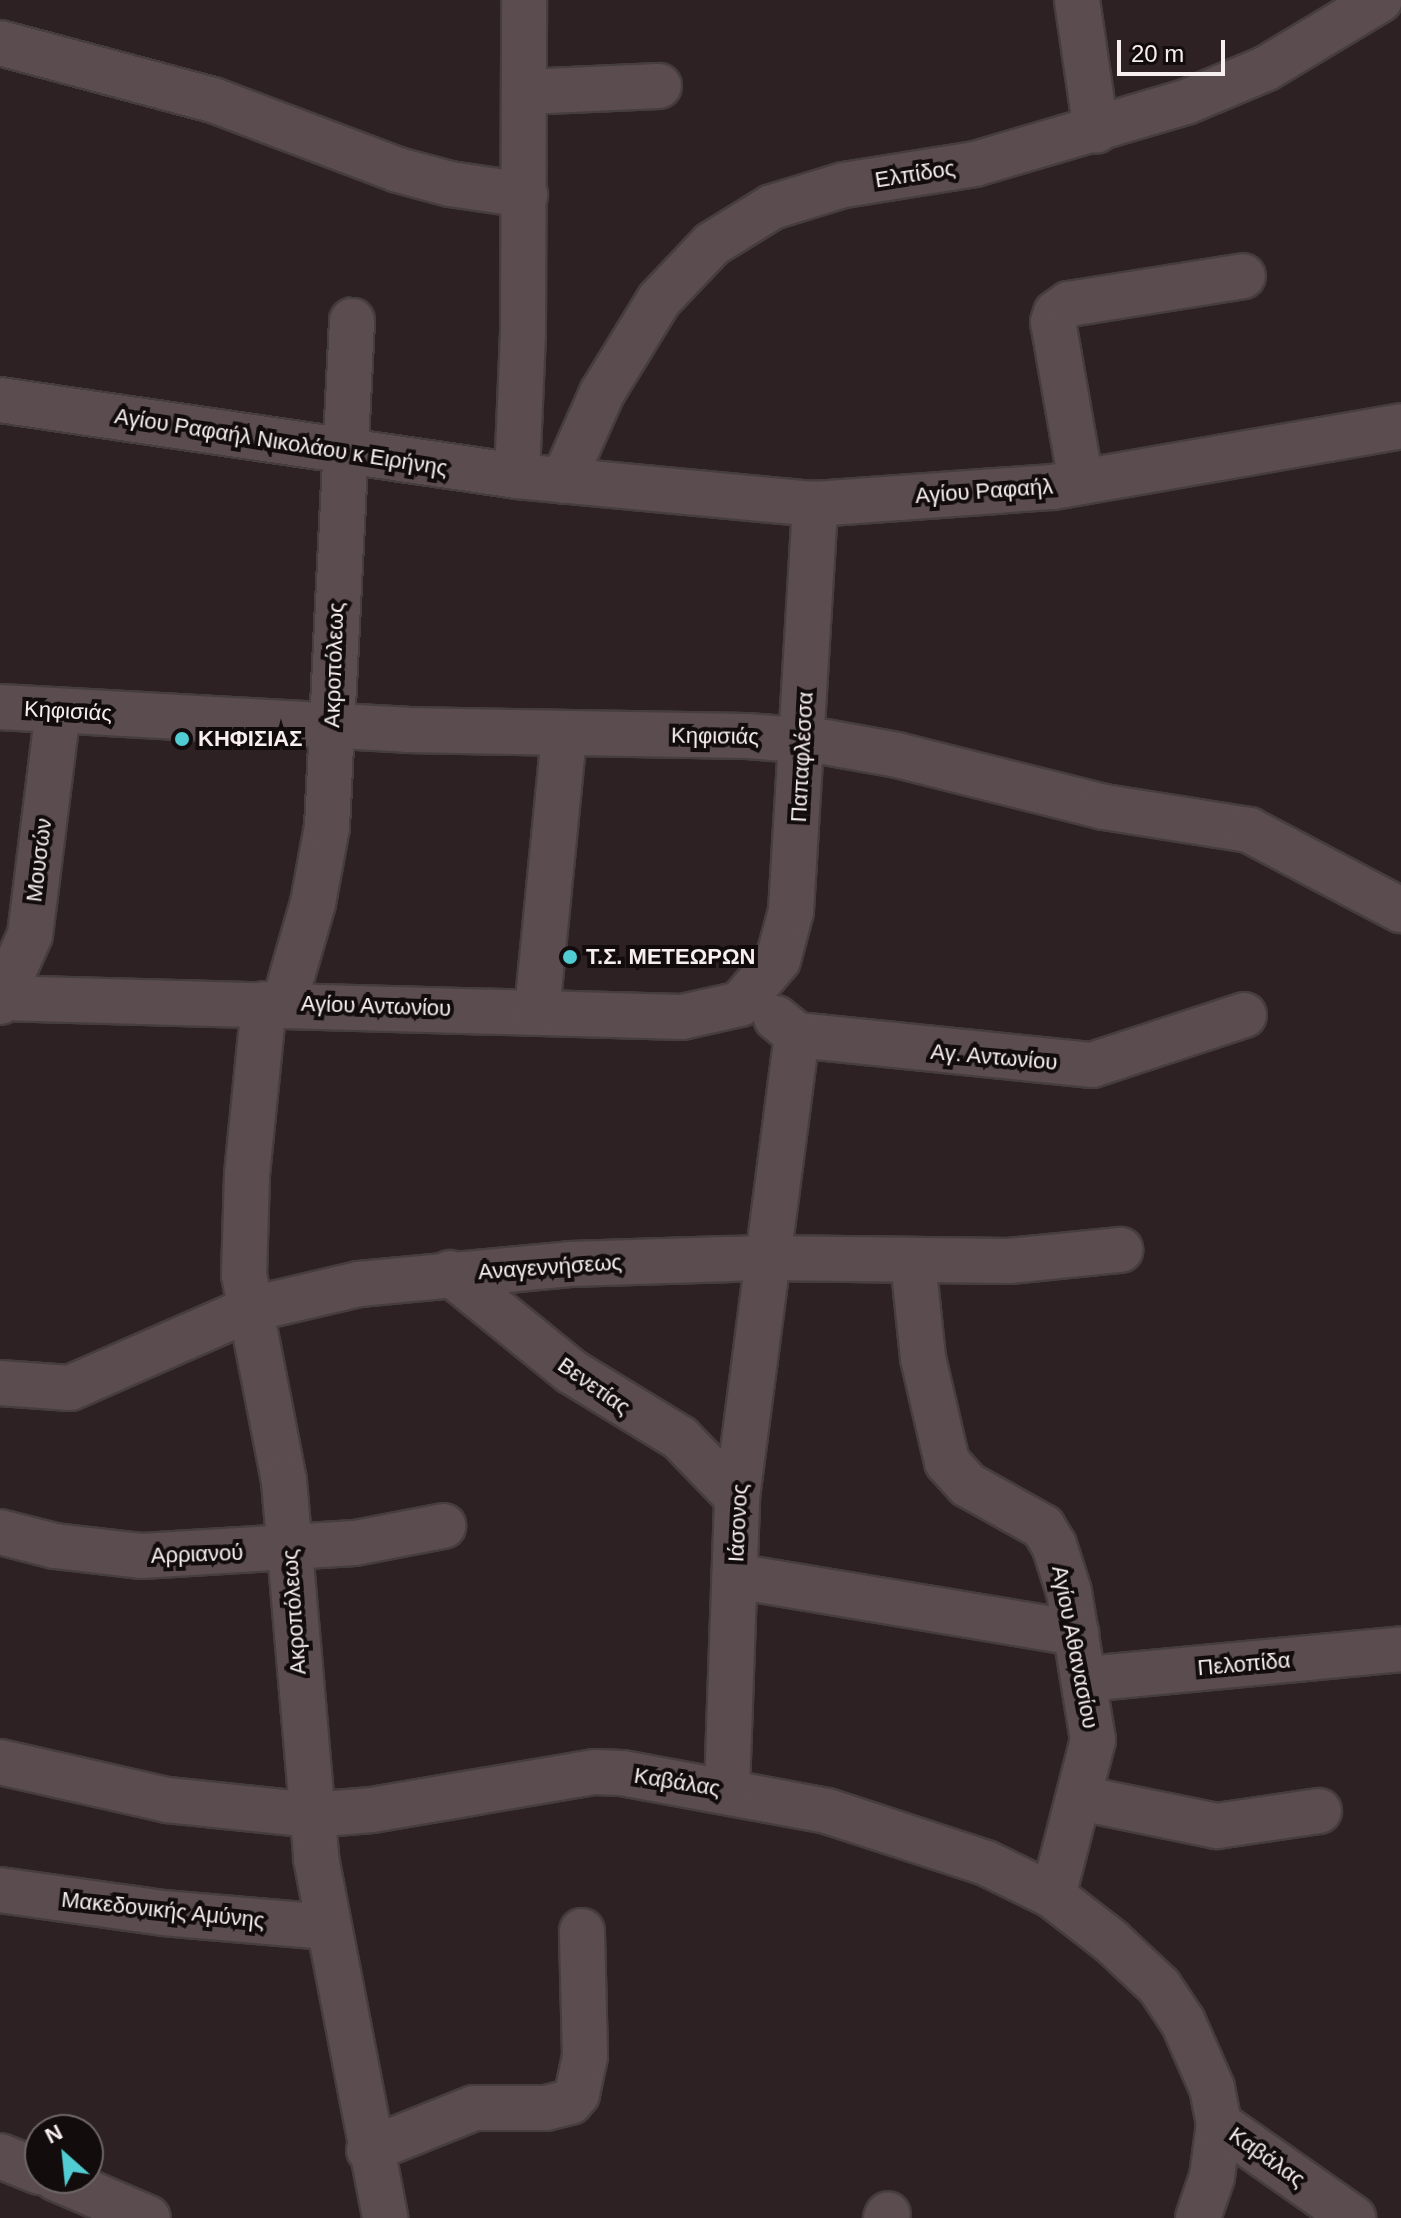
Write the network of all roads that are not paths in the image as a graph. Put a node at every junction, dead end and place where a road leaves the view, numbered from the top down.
1 (524, 0) edge
2 (1077, 0) edge
3 (1380, 0) edge
4 (0, 43) edge
5 (659, 86) dead end
6 (525, 92) junction
7 (1096, 131) junction
8 (525, 195) junction
9 (1243, 276) dead end
10 (352, 321) dead end
11 (0, 400) edge
12 (1401, 426) edge
13 (344, 453) junction
14 (517, 476) junction
15 (563, 481) junction
16 (1081, 482) junction
17 (815, 504) junction
18 (0, 707) edge
19 (58, 711) junction
20 (332, 726) junction
21 (564, 735) junction
22 (804, 740) junction
23 (1401, 910) edge
24 (748, 997) junction
25 (1, 999) edge
26 (274, 1004) junction
27 (537, 1011) junction
28 (1244, 1015) dead end
29 (797, 1035) junction
30 (1120, 1250) dead end
31 (765, 1258) junction
32 (913, 1261) junction
33 (450, 1273) junction
34 (248, 1310) junction
35 (0, 1383) edge
36 (737, 1497) junction
37 (443, 1526) dead end
38 (0, 1532) edge
39 (291, 1549) junction
40 (735, 1576) junction
41 (1076, 1633) junction
42 (1401, 1649) edge
43 (1086, 1679) junction
44 (0, 1762) edge
45 (727, 1789) junction
46 (1080, 1798) junction
47 (1319, 1811) dead end
48 (311, 1815) junction
49 (0, 1890) edge
50 (1053, 1896) junction
51 (326, 1927) junction
52 (582, 1931) dead end
53 (1219, 2124) junction
54 (369, 2150) junction
55 (0, 2156) edge
56 (24, 2166) edge
57 (92, 2194) edge
58 (148, 2218) edge
59 (385, 2218) edge
60 (1198, 2218) edge
61 (1353, 2218) edge

1 - 6 street
2 - 7 street
3 - 7 street, Ελπίδος
4 - 8 street
5 - 6 street
6 - 8 street
7 - 15 street, Ελπίδος
8 - 14 street
9 - 16 street
10 - 13 street, Ακροπόλεως
11 - 13 street, Αγίου Ραφαήλ Νικολάου κ Ειρήνης
12 - 16 street, Αγίου Ραφαήλ
13 - 14 street, Αγίου Ραφαήλ Νικολάου κ Ειρήνης
13 - 20 street, Ακροπόλεως
14 - 15 street, Αγίου Ραφαήλ Νικολάου κ Ειρήνης
15 - 17 street, Αγίου Ραφαήλ
16 - 17 street, Αγίου Ραφαήλ
17 - 22 street, Παπαφλέσσα
18 - 19 street, Κηφισιάς
19 - 20 street, Κηφισιάς
19 - 25 street, Μουσών
20 - 21 street, Κηφισιάς
20 - 26 street, Ακροπόλεως
21 - 22 street, Κηφισιάς
21 - 27 street
22 - 23 street, Κηφισιάς
22 - 24 street, Παπαφλέσσα
24 - 27 street, Αγίου Αντωνίου
24 - 29 street
25 - 26 street, Αγίου Αντωνίου
26 - 27 street, Αγίου Αντωνίου
26 - 34 street, Ακροπόλεως
28 - 29 street, Αγ. Αντωνίου
29 - 31 street
30 - 32 street, Αναγεννήσεως
31 - 32 street, Αναγεννήσεως
31 - 33 street, Αναγεννήσεως
31 - 36 street, Ιάσονος
32 - 41 street, Αγίου Αθανασίου
33 - 34 street, Αναγεννήσεως
33 - 36 street, Βενετίας
34 - 35 street, Αναγεννήσεως
34 - 39 street, Ακροπόλεως
36 - 40 street, Ιάσονος
37 - 39 street, Αρριανού
38 - 39 street, Αρριανού
39 - 48 street, Ακροπόλεως
40 - 41 street
40 - 45 street, Ιάσονος
41 - 43 street, Αγίου Αθανασίου
42 - 43 street, Πελοπίδα
43 - 46 street, Αγίου Αθανασίου
44 - 48 street, Καβάλας
45 - 48 street, Καβάλας
45 - 50 street, Καβάλας
46 - 47 street
46 - 50 street, Αγίου Αθανασίου
48 - 51 street, Ακροπόλεως
49 - 51 street, Μακεδονικής Αμύνης
50 - 53 street, Καβάλας
51 - 54 street, Ακροπόλεως
52 - 54 street
53 - 60 street, Καβάλας
53 - 61 street, Καβάλας
54 - 59 street, Ακροπόλεως
55 - 56 street
57 - 58 street

